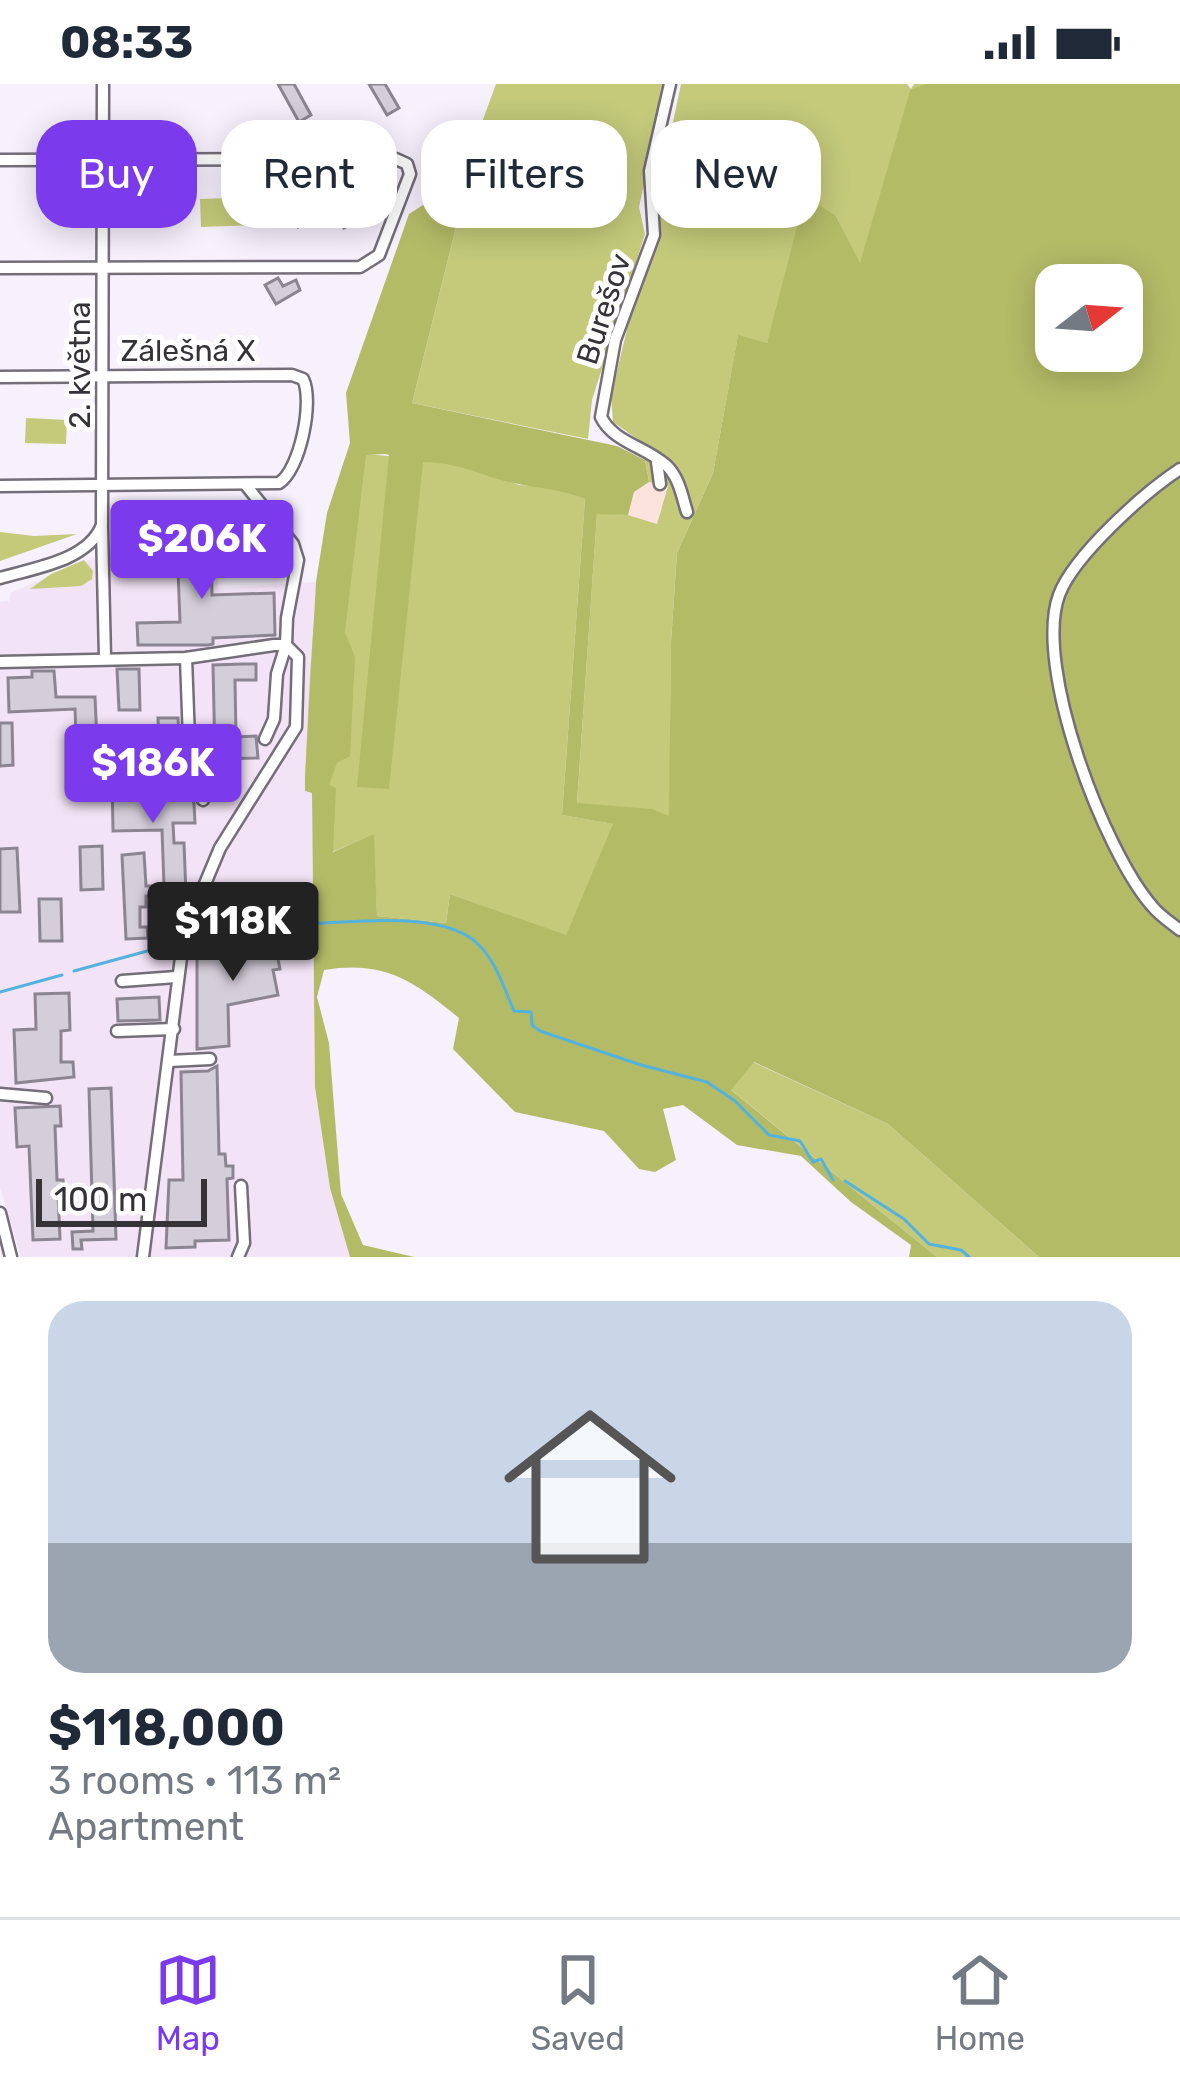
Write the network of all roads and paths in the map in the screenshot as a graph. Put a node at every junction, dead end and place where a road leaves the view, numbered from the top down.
1 (103, 84) edge
2 (670, 84) edge
3 (103, 120) edge
4 (0, 160) edge
5 (36, 160) edge
6 (197, 160) edge
7 (104, 228) edge
8 (104, 267) junction
9 (0, 268) edge
10 (0, 376) edge
11 (105, 376) junction
12 (656, 459) junction
13 (1180, 469) edge
14 (245, 484) junction
15 (660, 484) dead end
16 (0, 486) edge
17 (104, 486) junction
18 (687, 512) dead end
19 (102, 525) junction
20 (0, 578) edge
21 (286, 645) junction
22 (105, 658) junction
23 (186, 658) junction
24 (0, 662) edge
25 (266, 739) dead end
26 (203, 800) dead end
27 (228, 909) dead end
28 (282, 921) dead end
29 (1180, 930) edge
30 (176, 977) junction
31 (122, 981) dead end
32 (174, 1029) junction
33 (117, 1031) dead end
34 (210, 1059) dead end
35 (169, 1061) junction
36 (0, 1094) edge
37 (46, 1098) dead end
38 (242, 1186) dead end
39 (0, 1213) edge
40 (11, 1257) edge
41 (144, 1257) edge
42 (238, 1257) edge

1 - 3 street, 2. května
2 - 12 street, Burešov
4 - 5 street
6 - 8 street
7 - 8 street, 2. května
8 - 9 street
8 - 11 street, 2. května
10 - 11 street, Zálešná X
11 - 14 street, Zálešná X
11 - 17 street, 2. května
12 - 15 street
12 - 18 street, Burešov
13 - 29 street
14 - 17 street
14 - 21 street
16 - 17 street
17 - 19 street, 2. května
19 - 20 street
19 - 22 street, 2. května
21 - 23 street
21 - 25 street
21 - 30 street
22 - 23 street
22 - 24 street
23 - 26 street
27 - 28 street
30 - 31 street
30 - 32 street
32 - 33 street
32 - 35 street
34 - 35 street
35 - 41 street
36 - 37 street
38 - 42 street
39 - 40 street

